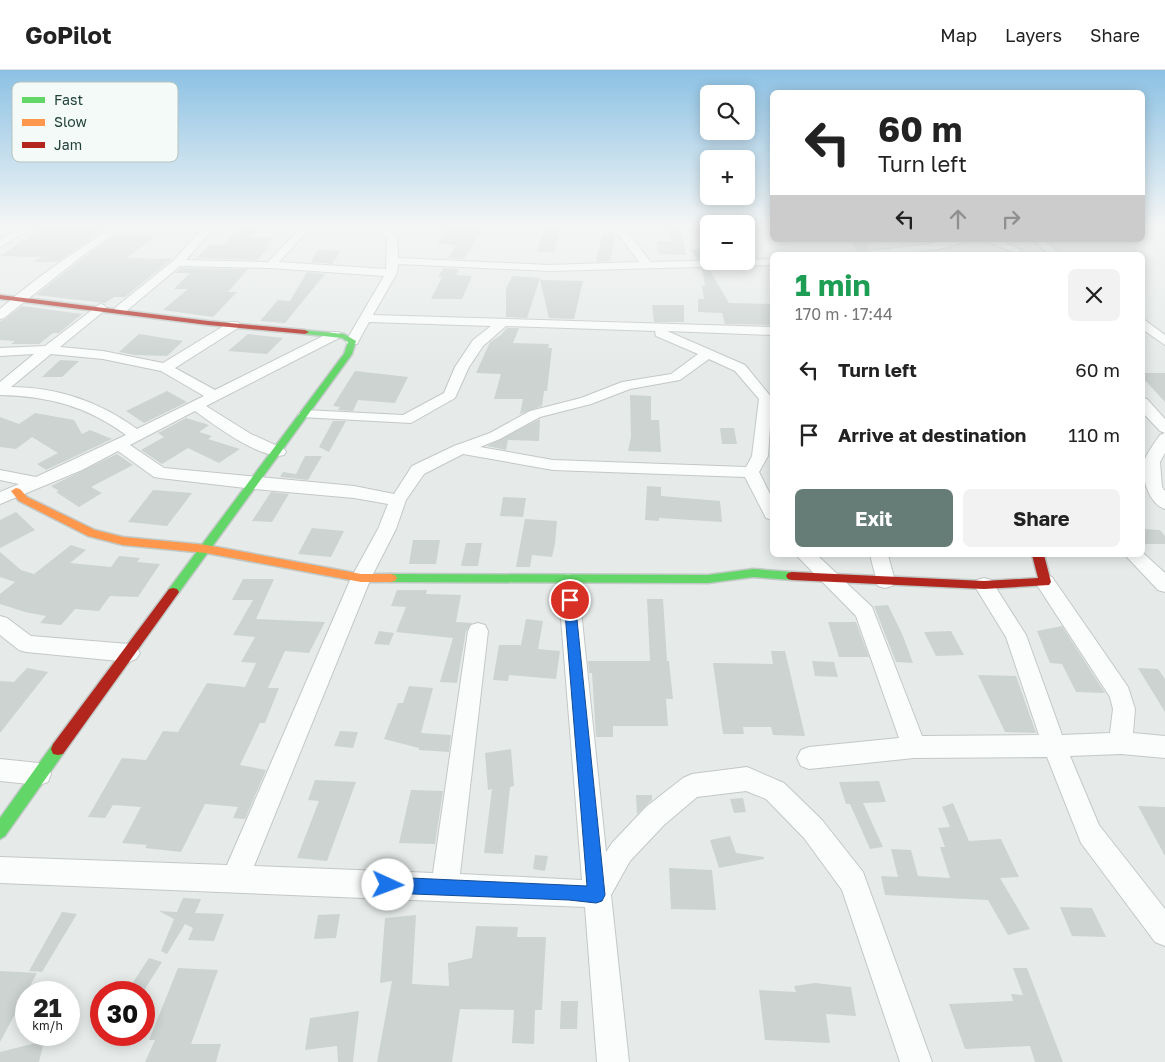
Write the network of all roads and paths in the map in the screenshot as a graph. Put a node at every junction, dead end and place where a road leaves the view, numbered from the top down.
1 (56, 270) edge
2 (168, 270) edge
3 (350, 270) edge
4 (391, 273) joint
5 (0, 297) edge
6 (19, 298) junction
7 (100, 308) junction
8 (120, 310) junction
9 (0, 315) edge
10 (365, 318) junction
11 (505, 321) junction
12 (1145, 324) edge
13 (234, 325) junction
14 (649, 328) junction
15 (770, 331) edge
16 (335, 335) junction
17 (352, 341) junction
18 (1165, 341) edge
19 (47, 350) junction
20 (0, 352) edge
21 (707, 354) junction
22 (165, 368) junction
23 (5, 390) edge
24 (216, 397) junction
25 (769, 399) edge
26 (0, 403) edge
27 (1145, 405) edge
28 (196, 406) junction
29 (305, 414) junction
30 (1165, 428) edge
31 (137, 436) junction
32 (1165, 438) edge
33 (119, 445) junction
34 (460, 449) junction
35 (278, 452) junction
36 (751, 472) junction
37 (0, 475) edge
38 (37, 482) junction
39 (254, 484) junction
40 (16, 491) junction
41 (1148, 492) edge
42 (0, 498) edge
43 (398, 500) junction
44 (1165, 503) edge
45 (770, 510) edge
46 (206, 550) junction
47 (807, 557) edge
48 (879, 557) edge
49 (1039, 557) edge
50 (1136, 557) edge
51 (361, 578) junction
52 (833, 580) junction
53 (568, 581) junction
54 (885, 581) junction
55 (1045, 582) junction
56 (984, 585) junction
57 (1165, 585) edge
58 (0, 624) edge
59 (478, 631) dead end
60 (129, 653) junction
61 (1121, 743) junction
62 (1054, 746) junction
63 (914, 747) junction
64 (1165, 747) edge
65 (809, 758) dead end
66 (0, 770) edge
67 (39, 774) junction
68 (0, 831) edge
69 (0, 870) edge
70 (234, 879) junction
71 (445, 887) junction
72 (596, 895) junction
73 (1165, 932) edge
74 (613, 1062) edge
75 (916, 1062) edge

1 - 6 street
2 - 8 street
3 - 4 street
4 - 10 street
5 - 6 street
6 - 7 street
6 - 9 street
7 - 8 street
7 - 19 street
8 - 13 street
10 - 11 street
10 - 17 street
11 - 14 street
11 - 29 street
12 - 18 street
13 - 16 street
13 - 22 street
14 - 15 street
14 - 21 street
16 - 17 street
16 - 24 street
17 - 29 street
19 - 20 street
19 - 22 street
19 - 23 street
21 - 25 street
21 - 34 street
22 - 24 street
23 - 26 street
23 - 31 street
24 - 28 street
25 - 36 street
27 - 30 street
28 - 31 street
28 - 35 street
29 - 35 street
31 - 33 street
32 - 41 street
33 - 38 street
33 - 39 street
34 - 36 street
34 - 43 street
35 - 39 street
36 - 45 street
37 - 38 street
38 - 40 street
39 - 43 street
39 - 46 street
40 - 42 street
40 - 46 street
41 - 44 street
43 - 51 street
46 - 51 street
46 - 60 street
47 - 52 street
48 - 54 street
49 - 55 street
50 - 57 street
51 - 53 street
51 - 70 street
52 - 53 street
52 - 54 street
52 - 63 street
53 - 72 street
54 - 56 street
55 - 56 street
55 - 61 street
56 - 62 street
58 - 60 street
59 - 71 street
60 - 67 street
61 - 62 street
61 - 64 street
62 - 63 street
62 - 73 street
63 - 65 street
66 - 67 street
67 - 68 street
69 - 70 street
70 - 71 street
71 - 72 street
72 - 74 street
72 - 75 street

